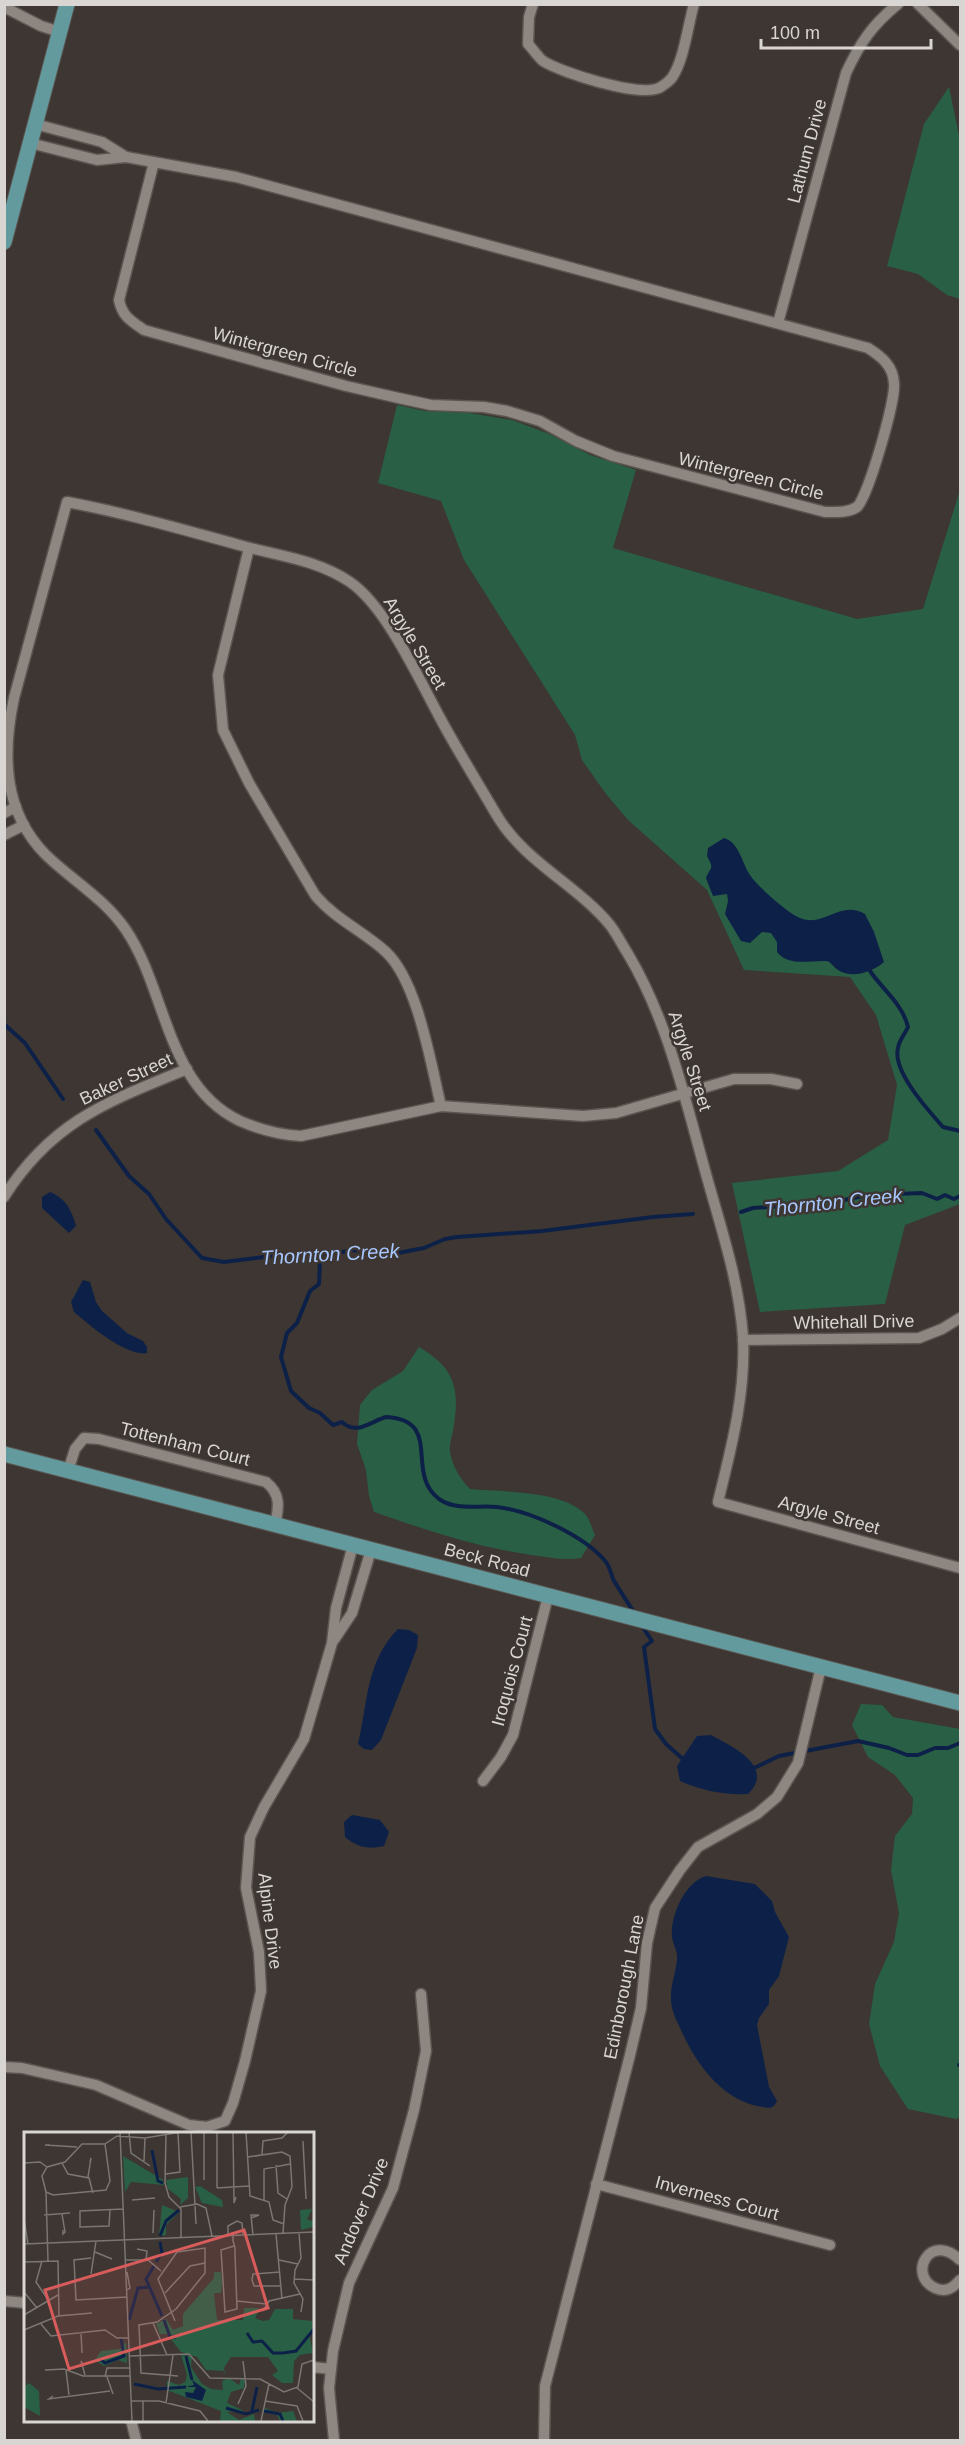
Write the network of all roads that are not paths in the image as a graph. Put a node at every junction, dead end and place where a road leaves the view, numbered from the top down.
1 (67, 4) edge
2 (533, 4) edge
3 (694, 4) edge
4 (898, 4) edge
5 (918, 4) edge
6 (4, 7) edge
7 (60, 32) junction
8 (960, 45) edge
9 (35, 124) junction
10 (30, 143) junction
11 (126, 157) junction
12 (154, 162) junction
13 (10, 198) edge
14 (4, 242) edge
15 (778, 323) junction
16 (249, 548) junction
17 (16, 807) junction
18 (4, 813) edge
19 (24, 825) junction
20 (4, 835) edge
21 (187, 1069) junction
22 (797, 1083) dead end
23 (684, 1095) junction
24 (441, 1106) junction
25 (4, 1197) edge
26 (960, 1318) edge
27 (743, 1340) junction
28 (4, 1454) edge
29 (68, 1470) junction
30 (276, 1525) junction
31 (352, 1545) junction
32 (371, 1550) junction
33 (960, 1568) edge
34 (548, 1596) junction
35 (332, 1643) junction
36 (821, 1667) junction
37 (960, 1702) edge
38 (483, 1781) dead end
39 (421, 1994) dead end
40 (4, 2067) edge
41 (596, 2184) junction
42 (830, 2245) dead end
43 (960, 2259) edge
44 (960, 2280) edge
45 (4, 2301) edge
46 (24, 2303) edge
47 (314, 2367) edge
48 (331, 2369) junction
49 (131, 2421) edge
50 (135, 2440) edge
51 (334, 2440) edge
52 (544, 2440) edge

1 - 7 main road
2 - 3 street
4 - 15 street, Lathum Drive
5 - 8 street
6 - 7 street
7 - 9 main road
9 - 10 main road
9 - 11 street, Wintergreen Circle
10 - 11 street, Wintergreen Circle
10 - 13 main road
11 - 12 street, Wintergreen Circle
12 - 15 street, Wintergreen Circle
12 - 15 street, Wintergreen Circle
13 - 14 main road
16 - 17 street, Argyle Street
16 - 23 street, Argyle Street
16 - 24 street
17 - 18 street
17 - 19 street
19 - 20 street
19 - 21 street
21 - 24 street
21 - 25 street, Baker Street
22 - 23 street
23 - 24 street
23 - 27 street, Argyle Street
26 - 27 street, Whitehall Drive
27 - 33 street, Argyle Street
28 - 29 main road, Beck Road
29 - 30 main road, Beck Road
29 - 30 street, Tottenham Court
30 - 31 main road, Beck Road
31 - 32 main road, Beck Road
31 - 35 street, Alpine Drive
32 - 34 main road, Beck Road
32 - 35 street
34 - 36 main road, Beck Road
34 - 38 street, Iroquois Court
35 - 40 street, Alpine Drive
36 - 37 main road, Beck Road
36 - 41 street, Edinborough Lane
39 - 48 street, Andover Drive
41 - 42 street, Inverness Court
41 - 52 street, Edinborough Lane
43 - 44 street
45 - 46 street
47 - 48 street
48 - 51 street, Andover Drive
49 - 50 street

